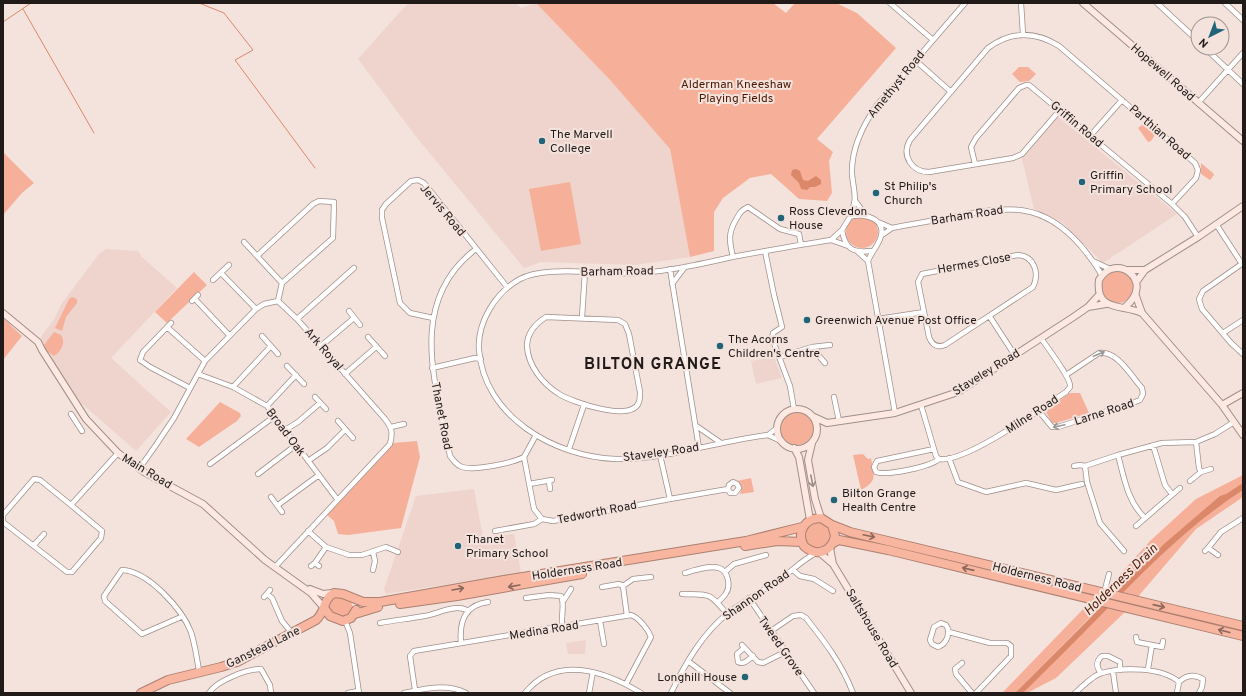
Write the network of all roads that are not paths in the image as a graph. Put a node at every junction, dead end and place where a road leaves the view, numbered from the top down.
1 (890, 3) edge
2 (965, 3) edge
3 (1021, 3) edge
4 (1083, 3) edge
5 (1157, 3) edge
6 (1225, 3) edge
7 (1243, 20) edge
8 (1023, 34) junction
9 (1190, 34) edge
10 (933, 40) junction
11 (1243, 54) edge
12 (1213, 56) edge
13 (915, 60) junction
14 (1228, 70) junction
15 (1243, 84) edge
16 (951, 92) junction
17 (1122, 100) junction
18 (1198, 103) junction
19 (1060, 110) junction
20 (1090, 136) junction
21 (1243, 141) edge
22 (975, 164) junction
23 (335, 196) dead end
24 (334, 202) junction
25 (856, 202) junction
26 (1172, 204) junction
27 (1243, 206) edge
28 (865, 214) junction
29 (850, 217) junction
30 (878, 222) junction
31 (1216, 224) junction
32 (892, 228) junction
33 (842, 230) junction
34 (882, 235) junction
35 (1198, 237) junction
36 (831, 240) junction
37 (246, 242) dead end
38 (801, 245) junction
39 (848, 246) junction
40 (476, 249) junction
41 (765, 251) junction
42 (872, 251) junction
43 (858, 252) junction
44 (257, 256) junction
45 (733, 257) junction
46 (868, 261) junction
47 (1095, 262) junction
48 (1242, 264) edge
49 (230, 265) dead end
50 (685, 267) junction
51 (670, 269) junction
52 (1110, 269) junction
53 (1128, 270) junction
54 (1145, 270) junction
55 (353, 271) dead end
56 (585, 272) junction
57 (221, 273) junction
58 (1102, 276) junction
59 (213, 280) dead end
60 (1136, 281) junction
61 (282, 283) junction
62 (672, 284) junction
63 (507, 287) junction
64 (1099, 295) junction
65 (1136, 296) junction
66 (195, 298) dead end
67 (278, 302) junction
68 (1106, 304) junction
69 (1088, 307) junction
70 (1125, 307) junction
71 (256, 309) junction
72 (349, 311) dead end
73 (924, 312) junction
74 (3, 313) edge
75 (1142, 313) junction
76 (582, 317) junction
77 (990, 317) junction
78 (354, 318) junction
79 (433, 318) junction
80 (297, 319) junction
81 (878, 320) junction
82 (1243, 320) edge
83 (360, 325) dead end
84 (1223, 333) junction
85 (229, 335) junction
86 (262, 336) dead end
87 (368, 337) dead end
88 (1040, 338) junction
89 (830, 345) dead end
90 (271, 346) junction
91 (321, 346) junction
92 (376, 347) junction
93 (816, 347) junction
94 (278, 354) dead end
95 (1014, 354) junction
96 (1243, 354) edge
97 (385, 356) dead end
98 (780, 357) junction
99 (481, 359) junction
100 (205, 361) junction
101 (825, 363) dead end
102 (287, 366) dead end
103 (432, 368) junction
104 (198, 374) junction
105 (345, 374) junction
106 (296, 375) junction
107 (1066, 375) junction
108 (304, 384) dead end
109 (234, 387) junction
110 (190, 388) junction
111 (1243, 393) edge
112 (315, 397) dead end
113 (834, 397) dead end
114 (320, 403) junction
115 (584, 405) junction
116 (921, 405) junction
117 (1222, 405) junction
118 (267, 406) junction
119 (326, 409) dead end
120 (794, 409) junction
121 (1038, 410) junction
122 (895, 413) junction
123 (70, 414) dead end
124 (275, 416) junction
125 (814, 417) junction
126 (839, 421) junction
127 (338, 422) dead end
128 (1234, 422) junction
129 (827, 423) junction
130 (404, 424) dead end
131 (695, 425) junction
132 (391, 427) junction
133 (777, 428) junction
134 (285, 430) junction
135 (345, 430) junction
136 (82, 431) dead end
137 (817, 432) junction
138 (536, 435) junction
139 (768, 435) junction
140 (1243, 435) edge
141 (352, 438) dead end
142 (781, 441) junction
143 (812, 442) junction
144 (1196, 442) junction
145 (721, 443) junction
146 (296, 445) junction
147 (1153, 445) junction
148 (699, 448) junction
149 (794, 448) junction
150 (569, 449) junction
151 (934, 449) junction
152 (118, 453) junction
153 (660, 455) junction
154 (1118, 455) junction
155 (524, 457) junction
156 (949, 458) junction
157 (939, 459) junction
158 (308, 461) junction
159 (210, 464) dead end
160 (1074, 466) dead end
161 (1085, 466) junction
162 (139, 468) junction
163 (1211, 469) dead end
164 (1201, 472) junction
165 (262, 474) dead end
166 (319, 476) junction
167 (1190, 481) dead end
168 (529, 484) junction
169 (1082, 484) dead end
170 (1180, 488) dead end
171 (550, 489) dead end
172 (728, 489) dead end
173 (1172, 494) junction
174 (272, 497) dead end
175 (337, 498) junction
176 (670, 499) junction
177 (71, 505) junction
178 (278, 505) junction
179 (282, 512) dead end
180 (821, 518) junction
181 (1145, 518) junction
182 (1243, 518) edge
183 (542, 519) junction
184 (810, 520) junction
185 (832, 525) junction
186 (1136, 526) dead end
187 (802, 527) junction
188 (308, 531) junction
189 (495, 531) dead end
190 (45, 533) dead end
191 (802, 542) junction
192 (34, 545) junction
193 (832, 545) junction
194 (326, 547) junction
195 (807, 549) junction
196 (1124, 551) dead end
197 (373, 552) junction
198 (398, 552) dead end
199 (818, 553) junction
200 (766, 555) dead end
201 (1218, 555) dead end
202 (804, 560) junction
203 (833, 564) junction
204 (315, 565) dead end
205 (274, 567) junction
206 (793, 570) junction
207 (373, 572) dead end
208 (725, 572) junction
209 (685, 573) dead end
210 (1109, 574) dead end
211 (651, 577) dead end
212 (301, 586) junction
213 (623, 586) junction
214 (602, 587) dead end
215 (571, 589) dead end
216 (832, 589) dead end
217 (270, 590) dead end
218 (332, 593) junction
219 (686, 596) dead end
220 (1104, 596) junction
221 (528, 597) dead end
222 (351, 598) junction
223 (748, 598) junction
224 (564, 600) junction
225 (488, 602) dead end
226 (718, 602) junction
227 (325, 609) junction
228 (467, 610) junction
229 (354, 614) junction
230 (728, 614) junction
231 (627, 616) junction
232 (182, 617) junction
233 (316, 620) junction
234 (338, 620) junction
235 (600, 621) junction
236 (380, 623) dead end
237 (562, 626) junction
238 (1243, 626) edge
239 (349, 630) junction
240 (771, 631) junction
241 (949, 632) junction
242 (292, 633) junction
243 (1243, 636) edge
244 (1136, 637) dead end
245 (1163, 641) dead end
246 (461, 643) junction
247 (604, 644) dead end
248 (1152, 645) junction
249 (785, 652) junction
250 (753, 656) junction
251 (688, 661) junction
252 (962, 663) dead end
253 (1148, 669) junction
254 (1120, 670) junction
255 (199, 671) junction
256 (593, 672) junction
257 (1113, 672) junction
258 (1101, 673) junction
259 (1179, 682) junction
260 (626, 684) junction
261 (415, 690) junction
262 (359, 692) edge
263 (141, 693) edge
264 (209, 693) edge
265 (271, 693) edge
266 (348, 693) edge
267 (404, 693) edge
268 (466, 693) edge
269 (525, 693) edge
270 (589, 693) edge
271 (642, 693) edge
272 (671, 693) edge
273 (730, 693) edge
274 (814, 693) edge
275 (853, 693) edge
276 (911, 693) edge
277 (972, 693) edge
278 (976, 693) edge
279 (1075, 693) edge
280 (1116, 693) edge
281 (1178, 693) edge
282 (1198, 693) edge

1 - 10 street
2 - 10 street, Amethyst Road
3 - 8 street
4 - 18 street, Hopewell Road
5 - 9 street
6 - 7 street
8 - 16 street, Parthian Road
8 - 17 street, Parthian Road
10 - 13 street, Amethyst Road
11 - 14 street
12 - 14 street
13 - 16 street
13 - 25 street, Amethyst Road
14 - 15 street
14 - 18 street
16 - 22 street, Parthian Road
17 - 20 street, Parthian Road
17 - 26 street, Parthian Road
18 - 21 street, Hopewell Road
19 - 20 street, Griffin Road
19 - 22 street, Parthian Road
19 - 22 street, Griffin Road
20 - 26 street, Griffin Road
23 - 24 street
24 - 44 street
24 - 61 street
25 - 28 street
25 - 29 street, Amethyst Road
26 - 35 street, Griffin Road
27 - 31 street
28 - 29 street
28 - 30 street
29 - 33 street
30 - 32 street
30 - 34 street
31 - 35 street
31 - 48 street
32 - 34 street, Barham Road
32 - 47 street, Barham Road
33 - 36 street
33 - 39 street
34 - 42 street
35 - 54 street
36 - 38 street, Barham Road
36 - 39 street, Barham Road
37 - 44 street
38 - 41 street, Barham Road
38 - 45 street
39 - 43 street
40 - 63 street, Jervis Road
40 - 79 street, Thanet Road
40 - 79 street, Jervis Road
41 - 45 street, Barham Road
41 - 98 street
42 - 43 street
42 - 46 street
43 - 46 street
44 - 61 street
45 - 50 street, Barham Road
46 - 81 street
47 - 52 street, Barham Road
47 - 58 street, Barham Road
48 - 84 street
49 - 57 street
50 - 51 street, Barham Road
50 - 62 street
51 - 56 street, Barham Road
51 - 62 street
52 - 53 street
52 - 58 street
53 - 54 street
53 - 60 street
54 - 60 street
55 - 80 street
56 - 63 street, Barham Road
56 - 76 street
57 - 59 street
57 - 71 street
58 - 64 street
60 - 65 street
61 - 67 street
62 - 131 street
63 - 99 street, Barham Road
64 - 68 street
64 - 69 street, Staveley Road
65 - 70 street
65 - 75 street
66 - 85 street
67 - 71 street
67 - 80 street, Ark Royal
68 - 69 street, Staveley Road
68 - 70 street
69 - 88 street, Staveley Road
70 - 75 street
71 - 85 street
72 - 78 street
73 - 77 street, Hermes Close
73 - 77 street, Hermes Close
73 - 81 street
74 - 152 street, Main Road
75 - 117 street
76 - 115 street
76 - 115 street
77 - 95 street
78 - 83 street
78 - 91 street
79 - 103 street, Thanet Road
80 - 91 street, Ark Royal
81 - 122 street
82 - 84 street
84 - 96 street
85 - 100 street
86 - 90 street
87 - 92 street
88 - 95 street, Staveley Road
88 - 107 street
89 - 93 street
90 - 94 street
90 - 109 street
91 - 105 street, Ark Royal
92 - 97 street
92 - 105 street
93 - 98 street
93 - 101 street
95 - 116 street, Staveley Road
98 - 120 street
99 - 103 street, Thanet Road
99 - 138 street, Staveley Road
100 - 104 street
100 - 110 street
102 - 106 street
103 - 155 street, Thanet Road
104 - 109 street, Broad Oak
104 - 110 street
105 - 132 street, Ark Royal
106 - 108 street
106 - 118 street
107 - 121 street, Milne Road
107 -> 121 street, Larne Road
109 - 118 street, Broad Oak
110 - 162 street
111 - 117 street
112 - 114 street
113 - 126 street
114 - 119 street
114 - 134 street
115 - 150 street
116 - 122 street, Staveley Road
116 - 151 street
117 - 128 street
118 - 124 street, Broad Oak
120 - 125 street
120 - 133 street
121 - 156 street, Milne Road
122 - 126 street, Staveley Road
123 - 136 street
124 - 134 street, Broad Oak
124 - 159 street
125 - 129 street
125 - 137 street
126 - 129 street, Staveley Road
127 - 135 street
128 - 140 street
128 - 144 street
129 - 137 street
130 - 132 street
131 - 145 street
131 - 148 street
132 - 175 street
133 - 139 street, Staveley Road
133 - 142 street
134 - 146 street, Broad Oak
135 - 141 street
135 - 158 street
137 - 143 street
138 - 150 street, Staveley Road
138 - 155 street
139 - 142 street
139 - 145 street, Staveley Road
142 - 149 street
143 - 149 street
143 -> 180 street
144 - 147 street
144 - 164 street
145 - 148 street, Staveley Road
146 - 158 street, Broad Oak
146 - 165 street
147 - 154 street
147 - 173 street
148 - 153 street, Staveley Road
149 - 184 street
150 - 153 street, Staveley Road
151 - 157 street
151 - 157 street, Milne Road
152 - 162 street, Main Road
152 - 177 street
153 - 176 street
154 - 161 street
154 - 181 street
155 - 168 street, Tedworth Road
156 - 157 street, Milne Road
156 - 169 street
158 - 166 street, Broad Oak
160 - 161 street
161 - 196 street
162 - 205 street, Main Road
163 - 164 street
164 - 167 street
166 - 175 street, Broad Oak
166 - 178 street
168 - 171 street
168 - 183 street, Tedworth Road
170 - 173 street
172 - 176 street, Tedworth Road
173 - 181 street
174 - 178 street
175 - 188 street
176 - 183 street, Tedworth Road
177 - 192 street
177 - 192 street
178 - 179 street
180 - 184 highway
180 - 185 highway
181 - 186 street
182 - 201 street
183 - 189 street
184 - 187 highway
185 - 193 highway
185 -> 220 highway, Holderness Road
187 - 191 highway
222 -> 187 highway, Holderness Road
188 - 194 street
188 - 205 street
190 - 192 street
191 - 195 highway
191 -> 229 highway, Holderness Road
193 - 199 highway
193 - 203 street, Saltshouse Road
220 -> 193 highway, Holderness Road
194 - 197 street
194 - 204 street
195 - 199 highway
195 - 202 street
197 - 198 street
197 - 207 street
199 - 202 street, Shannon Road
199 - 203 street, Saltshouse Road
200 - 208 street
202 - 206 street, Shannon Road
203 - 276 street, Saltshouse Road
205 - 212 street, Main Road
206 - 216 street
206 - 223 street, Shannon Road
208 - 209 street
208 - 226 street
210 - 220 street
211 - 213 street
212 - 218 street, Main Road
212 - 227 street, Main Road
213 - 214 street
213 - 231 street
215 - 224 street
217 - 242 street
218 - 222 highway
218 - 227 highway
219 - 226 street
220 -> 238 highway, Holderness Road
243 -> 220 highway, Holderness Road
221 - 224 street
222 - 229 highway
223 - 230 street, Shannon Road
223 - 240 street, Tweed Grove
224 - 237 street
225 - 228 street
226 - 230 street
227 - 233 highway, Ganstead Lane
227 - 234 highway
228 - 236 street
228 - 246 street
229 - 234 highway
229 - 239 street
230 - 251 street, Shannon Road
231 - 235 street, Medina Road
231 - 260 street
232 - 232 street
232 - 255 street
233 - 234 highway, Ganstead Lane
233 - 242 highway, Ganstead Lane
234 - 239 street
235 - 237 street, Medina Road
235 - 247 street
237 - 246 street, Medina Road
239 - 262 street
240 - 249 street, Tweed Grove
240 - 275 street
241 - 241 street
241 - 278 street
242 - 255 highway, Ganstead Lane
244 - 248 street
245 - 248 street
246 - 261 street, Medina Road
248 - 253 street
249 - 250 street
249 - 274 street, Tweed Grove
250 - 250 street
251 - 272 street, Shannon Road
251 - 273 street
252 - 277 street
253 - 254 street
253 - 259 street
254 - 257 street
254 - 258 street
255 - 263 highway, Ganstead Lane
256 - 260 street
256 - 269 street
256 - 270 street
257 - 258 street
257 - 280 street
258 - 279 street
259 - 281 street
259 - 282 street
260 - 271 street
261 - 267 street
261 - 268 street
262 - 266 street
264 - 265 street

